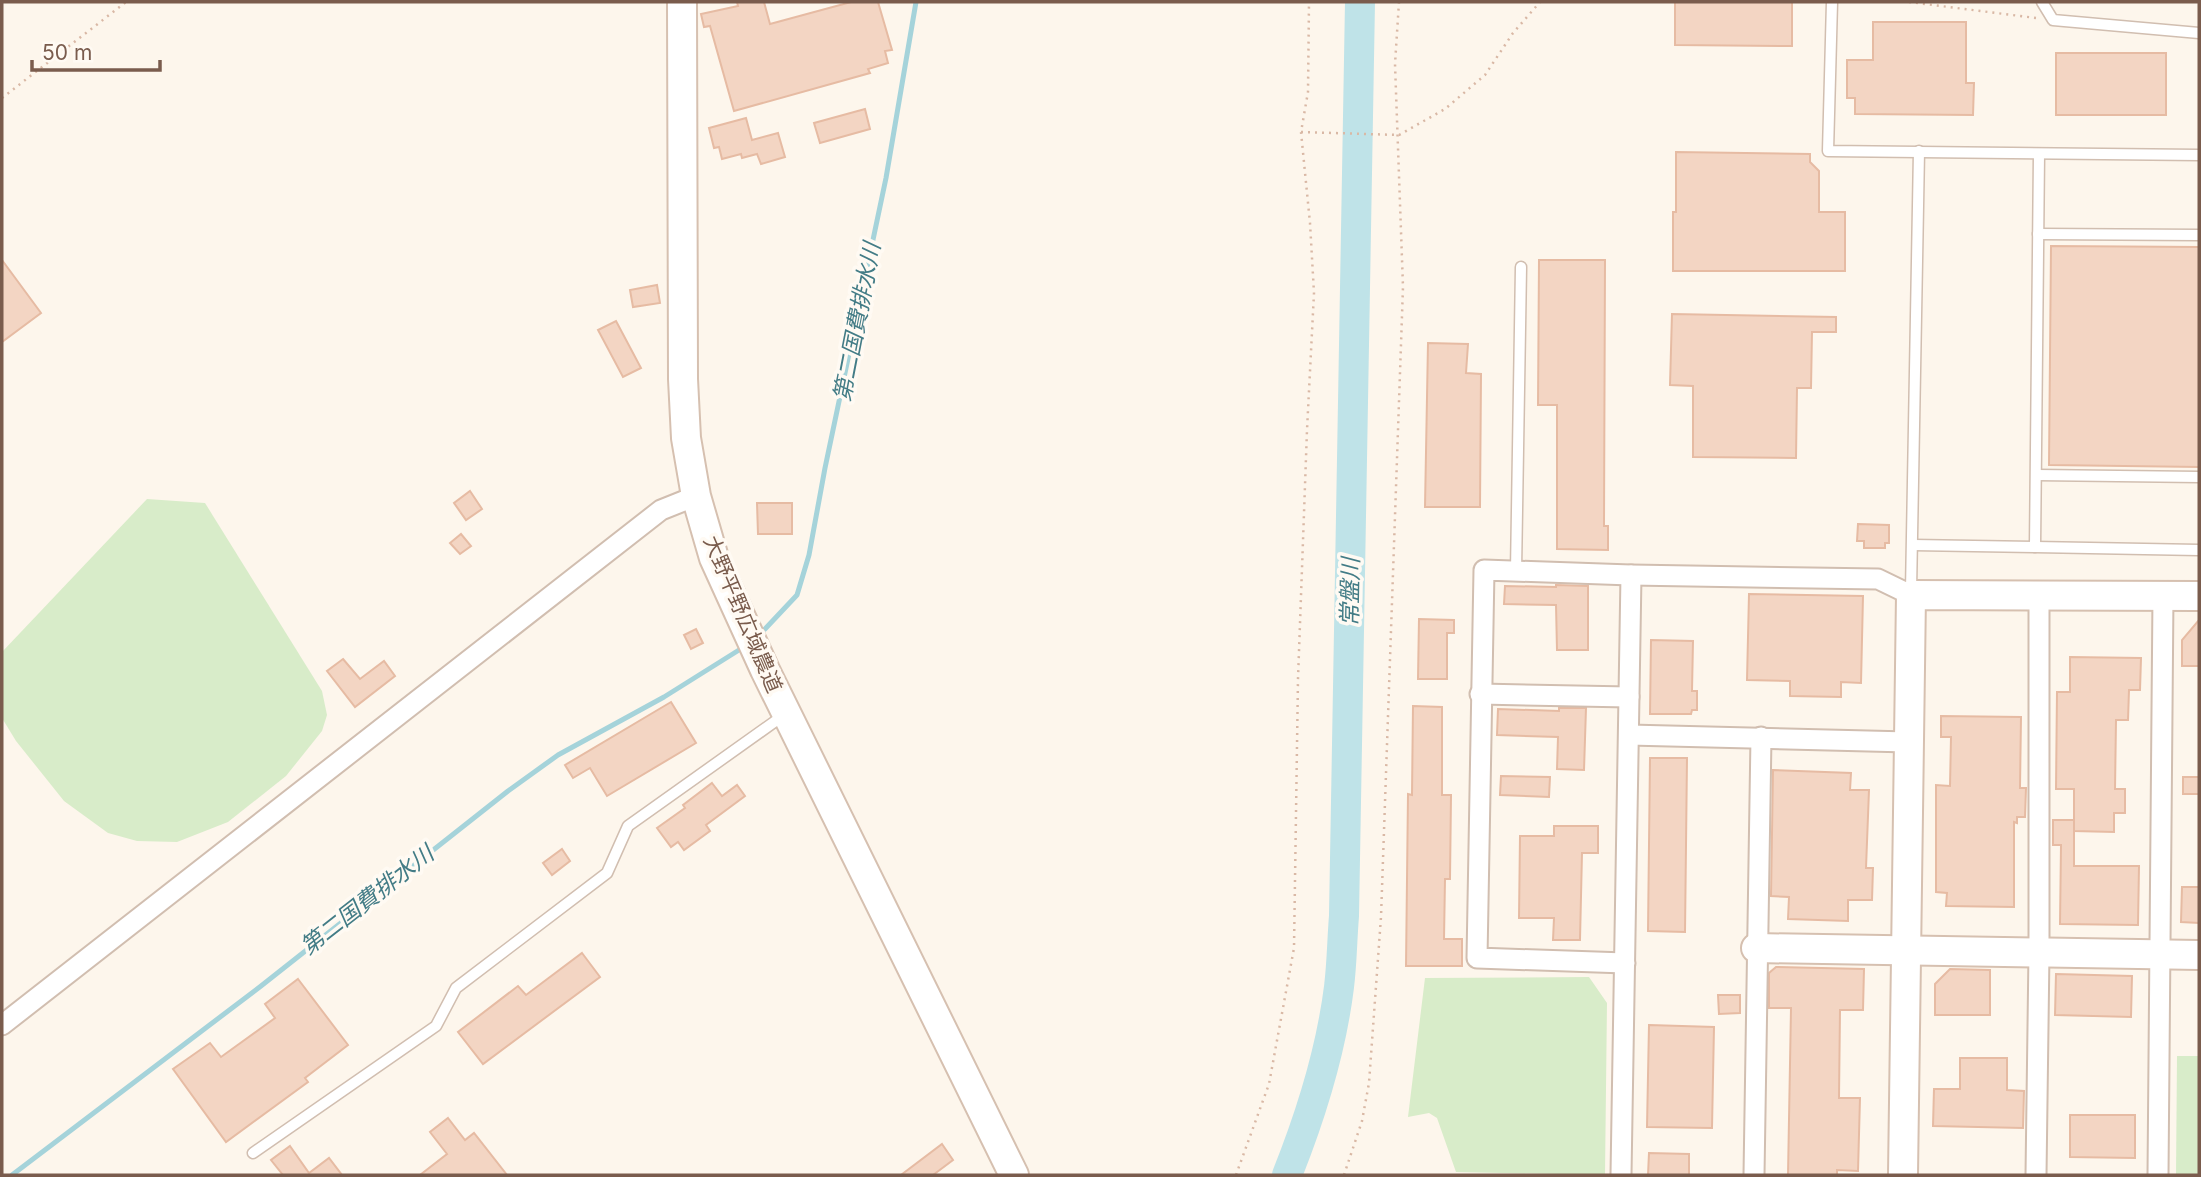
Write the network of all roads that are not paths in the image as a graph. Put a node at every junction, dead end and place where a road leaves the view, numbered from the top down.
1 (682, 2) edge
2 (1832, 2) edge
3 (2042, 2) edge
4 (2199, 33) edge
5 (1919, 151) junction
6 (2039, 154) junction
7 (2199, 155) edge
8 (2038, 234) junction
9 (2199, 235) edge
10 (1521, 267) dead end
11 (2037, 475) junction
12 (2199, 477) edge
13 (696, 496) junction
14 (1913, 545) junction
15 (2035, 548) junction
16 (2199, 550) edge
17 (1516, 571) junction
18 (1631, 575) junction
19 (2039, 594) junction
20 (1910, 595) junction
21 (2163, 595) junction
22 (2199, 596) edge
23 (1480, 694) junction
24 (1629, 697) junction
25 (787, 713) junction
26 (1629, 735) junction
27 (1760, 737) junction
28 (1908, 742) junction
29 (1756, 948) junction
30 (1906, 950) junction
31 (2039, 952) junction
32 (2161, 954) junction
33 (2199, 955) edge
34 (1625, 962) junction
35 (2, 1025) edge
36 (253, 1153) dead end
37 (1014, 1175) edge
38 (1621, 1175) edge
39 (1755, 1175) edge
40 (1903, 1175) edge
41 (2036, 1175) edge
42 (2158, 1175) edge

1 - 13 street, 大野平野広域農道
2 - 5 lane
3 - 4 lane
5 - 6 lane
5 - 14 lane
6 - 7 lane
6 - 8 lane
8 - 9 lane
8 - 11 lane
10 - 17 lane
11 - 12 lane
11 - 15 lane
13 - 25 street, 大野平野広域農道
13 - 35 street
14 - 15 lane
14 - 20 lane
15 - 16 lane
17 - 18 street
17 - 23 street
18 - 20 street
18 - 24 street
19 - 20 street
19 - 21 street
19 - 31 street
20 - 28 street
21 - 22 street
21 - 32 street
23 - 24 street
23 - 34 street
24 - 26 street
25 - 36 lane
25 - 37 street, 大野平野広域農道
26 - 27 street
26 - 34 street
27 - 28 street
27 - 29 street
28 - 30 street
29 - 30 street
29 - 39 street
30 - 31 street
30 - 40 street
31 - 32 street
31 - 41 street
32 - 33 street
32 - 42 street
34 - 38 street

